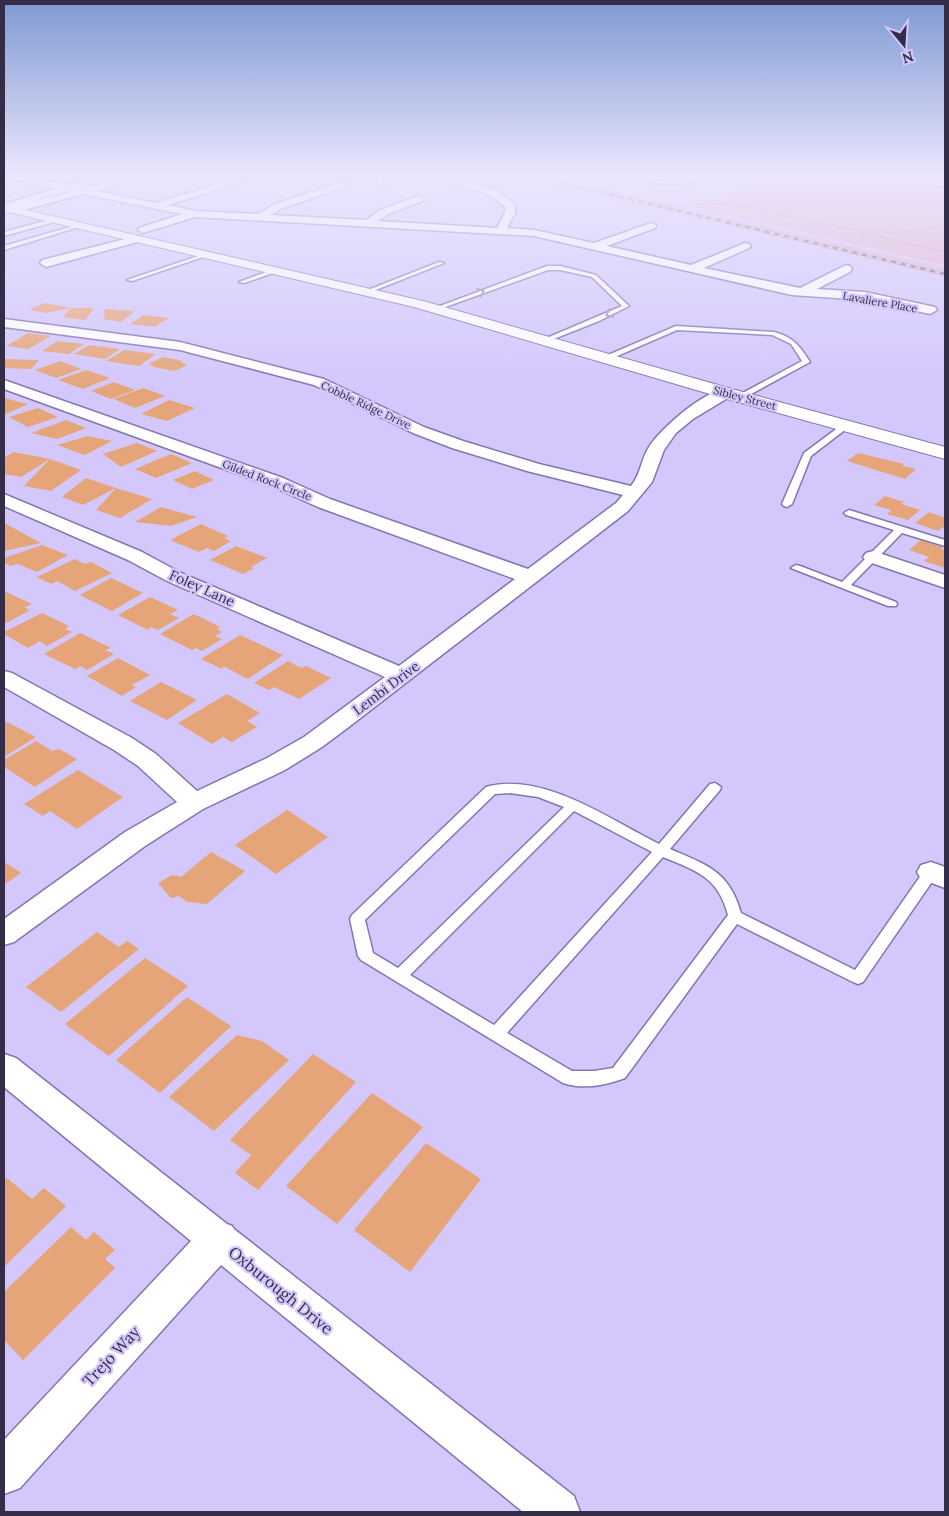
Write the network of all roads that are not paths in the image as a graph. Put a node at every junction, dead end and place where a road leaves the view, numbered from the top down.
1 (95, 248) edge
2 (183, 248) edge
3 (605, 248) edge
4 (741, 248) edge
5 (206, 255) junction
6 (46, 263) dead end
7 (441, 263) dead end
8 (693, 268) junction
9 (846, 269) dead end
10 (274, 270) junction
11 (130, 280) dead end
12 (242, 282) dead end
13 (366, 292) junction
14 (801, 292) junction
15 (435, 309) junction
16 (930, 310) dead end
17 (4, 323) edge
18 (544, 341) junction
19 (605, 358) junction
20 (4, 384) edge
21 (734, 396) junction
22 (846, 426) junction
23 (945, 454) edge
24 (636, 492) junction
25 (4, 499) edge
26 (787, 504) dead end
27 (849, 513) dead end
28 (900, 529) junction
29 (945, 544) edge
30 (873, 557) junction
31 (796, 568) dead end
32 (530, 578) junction
33 (945, 582) edge
34 (844, 586) junction
35 (892, 604) dead end
36 (402, 676) junction
37 (4, 678) edge
38 (714, 787) dead end
39 (194, 804) junction
40 (572, 806) junction
41 (661, 851) junction
42 (938, 875) edge
43 (735, 916) junction
44 (4, 934) edge
45 (399, 976) junction
46 (496, 1034) junction
47 (4, 1068) edge
48 (218, 1240) junction
49 (4, 1472) edge
50 (558, 1512) edge

1 - 6 street
2 - 5 street, Sibley Street
3 - 8 street, Lavaliere Place
4 - 8 street
5 - 10 street, Sibley Street
5 - 11 lane
7 - 13 lane
8 - 14 street, Lavaliere Place
9 - 14 street
10 - 12 lane
10 - 13 street, Sibley Street
13 - 15 street, Sibley Street
14 - 16 street, Lavaliere Place
15 - 18 street, Sibley Street
15 -> 18 lane
17 - 24 street, Cobble Ridge Drive
18 - 19 street, Sibley Street
19 - 21 street, Sibley Street
19 - 21 lane
20 - 32 street, Gilded Rock Circle
21 - 22 street, Sibley Street
21 - 24 street, Lembi Drive
22 - 23 street, Sibley Street
22 - 26 lane
24 - 32 street, Lembi Drive
25 - 36 street, Foley Lane
27 - 28 lane
28 - 29 lane
28 - 30 lane
30 - 33 street
30 - 34 lane
31 - 34 lane
32 - 36 street, Lembi Drive
34 - 35 lane
36 - 39 street, Lembi Drive
37 - 39 street
38 - 41 lane
39 - 44 street, Lembi Drive
40 - 41 lane
40 - 45 lane
40 - 45 lane
41 - 43 lane
41 - 46 lane
42 - 43 lane
43 - 46 lane
45 - 46 lane
47 - 48 street, Oxburough Drive
48 - 49 street, Trejo Way
48 - 50 street, Oxburough Drive

